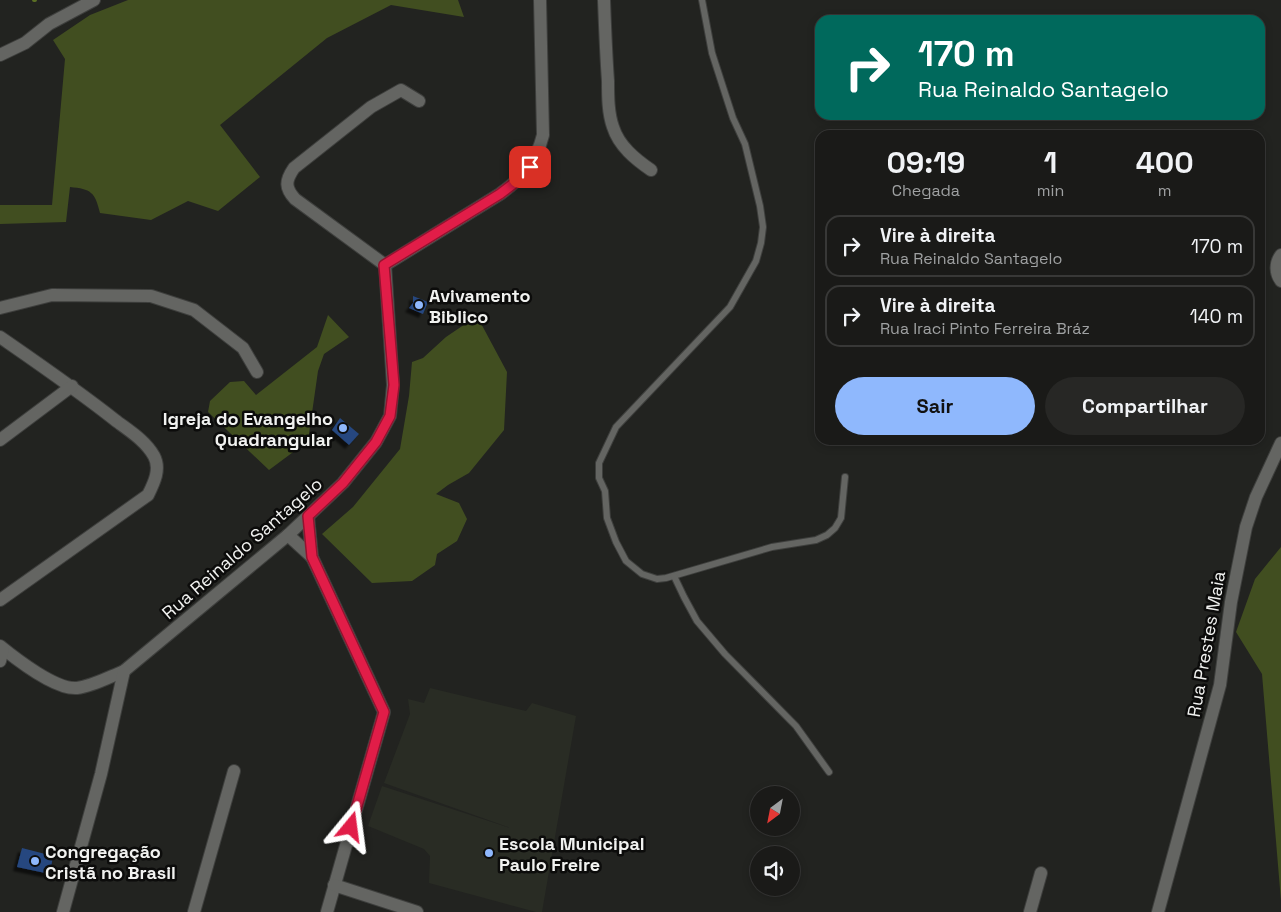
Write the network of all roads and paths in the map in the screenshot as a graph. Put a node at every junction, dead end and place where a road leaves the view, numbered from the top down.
1 (94, 0) edge
2 (540, 0) edge
3 (604, 0) edge
4 (702, 0) edge
5 (0, 56) edge
6 (419, 101) dead end
7 (651, 170) dead end
8 (1279, 258) edge
9 (384, 265) junction
10 (1281, 281) edge
11 (0, 308) edge
12 (0, 337) edge
13 (257, 372) dead end
14 (72, 386) junction
15 (0, 440) edge
16 (1281, 443) edge
17 (845, 476) dead end
18 (308, 516) junction
19 (288, 535) junction
20 (312, 557) junction
21 (674, 576) junction
22 (0, 600) edge
23 (1, 652) edge
24 (124, 671) junction
25 (234, 771) dead end
26 (829, 772) dead end
27 (1041, 873) dead end
28 (334, 885) junction
29 (63, 912) edge
30 (194, 912) edge
31 (327, 912) edge
32 (417, 912) edge
33 (1030, 912) edge
34 (1158, 912) edge

1 - 5 street
2 - 9 street
3 - 7 street
4 - 21 lane
6 - 9 street
8 - 10 street
9 - 18 street, Rua Reinaldo Santagelo
11 - 13 street
12 - 14 street
14 - 15 street
14 - 22 street
16 - 34 street, Rua Prestes Maia
17 - 21 lane
18 - 19 street, Rua Reinaldo Santagelo
18 - 20 street
19 - 20 street
19 - 24 street, Rua Reinaldo Santagelo
20 - 28 street
21 - 26 lane
23 - 24 street, Rua Reinaldo Santagelo
24 - 29 street
25 - 30 street
27 - 33 street
28 - 31 street
28 - 32 street

